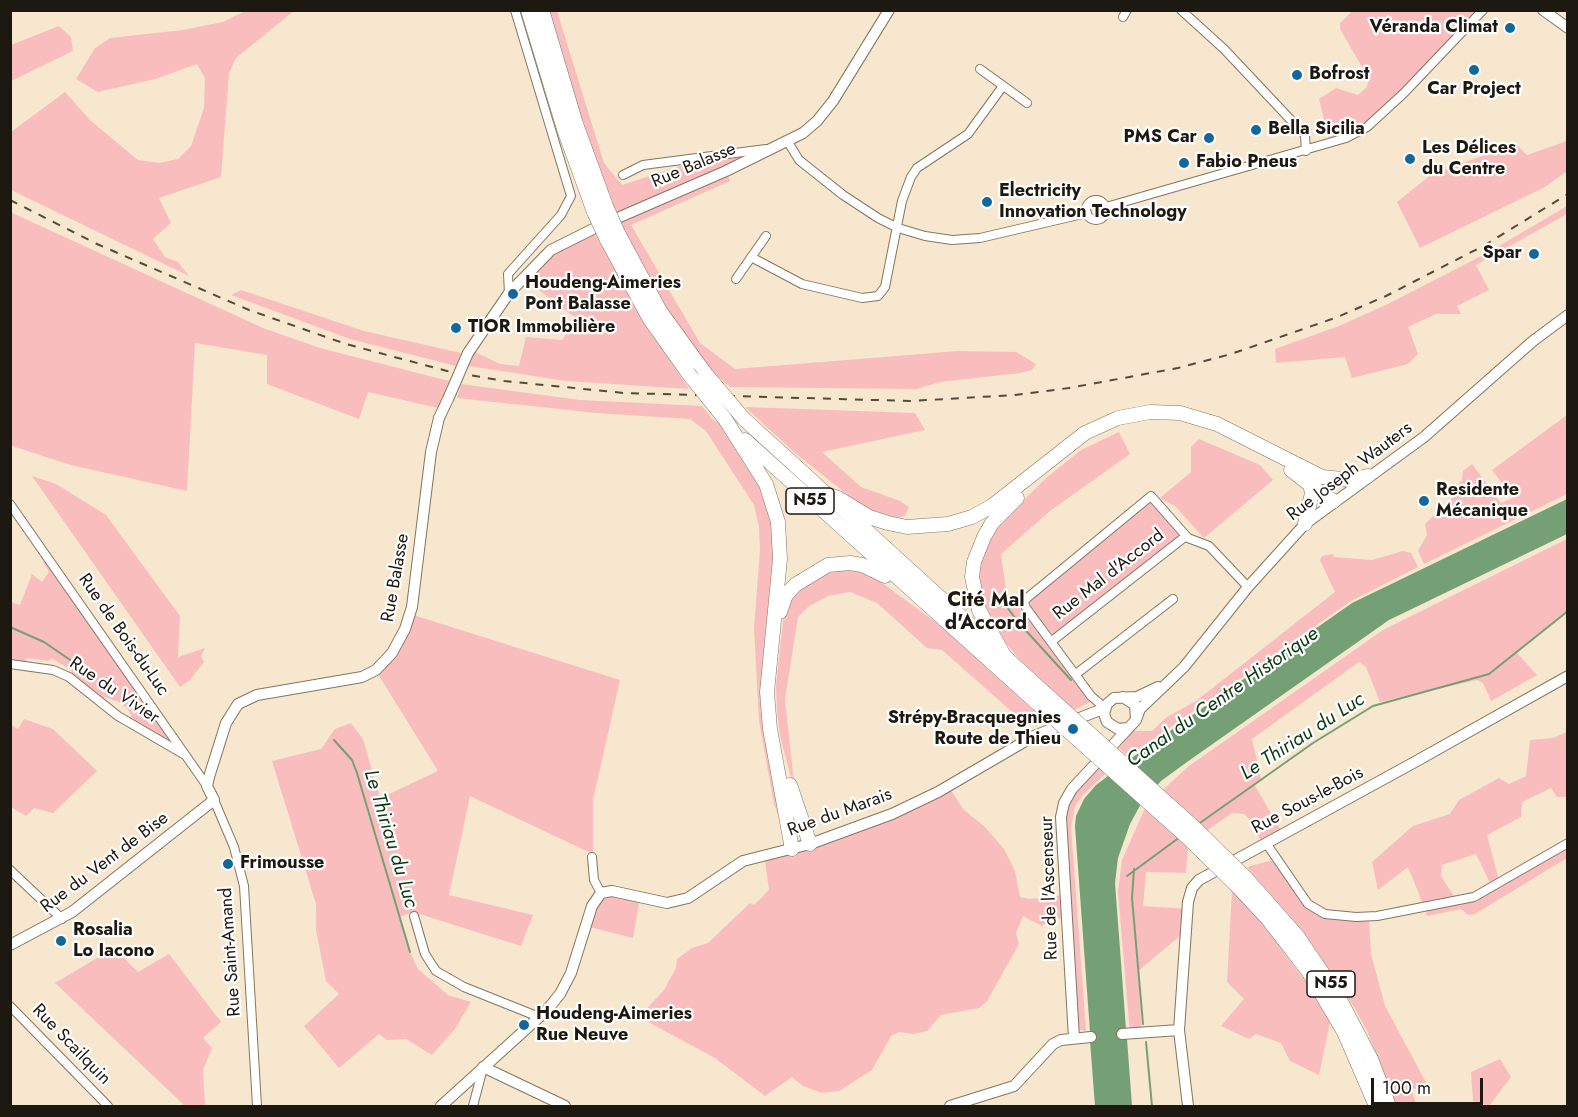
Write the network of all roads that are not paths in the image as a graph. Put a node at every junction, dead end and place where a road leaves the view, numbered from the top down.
1 (515, 10) edge
2 (528, 10) edge
3 (542, 10) edge
4 (890, 10) edge
5 (1181, 10) edge
6 (1483, 10) edge
7 (1543, 10) edge
8 (1568, 28) edge
9 (980, 69) dead end
10 (1003, 86) junction
11 (1027, 103) dead end
12 (788, 142) junction
13 (775, 148) junction
14 (1306, 151) junction
15 (623, 175) dead end
16 (1106, 207) junction
17 (600, 209) junction
18 (1086, 213) junction
19 (898, 228) junction
20 (612, 236) junction
21 (766, 236) dead end
22 (751, 257) junction
23 (736, 279) dead end
24 (508, 293) junction
25 (1568, 315) edge
26 (725, 419) junction
27 (1368, 476) junction
28 (1316, 481) junction
29 (822, 493) junction
30 (1334, 501) junction
31 (10, 504) edge
32 (1305, 524) junction
33 (1186, 536) junction
34 (898, 580) junction
35 (1248, 587) junction
36 (1173, 599) dead end
37 (1052, 641) junction
38 (1006, 659) junction
39 (10, 664) edge
40 (1076, 674) junction
41 (1568, 676) edge
42 (1173, 677) junction
43 (1091, 696) junction
44 (1124, 697) junction
45 (1042, 700) junction
46 (1106, 713) junction
47 (1083, 717) junction
48 (1132, 724) junction
49 (1106, 752) junction
50 (192, 762) junction
51 (207, 786) junction
52 (214, 800) junction
53 (1266, 843) junction
54 (1568, 843) edge
55 (810, 844) junction
56 (792, 849) junction
57 (592, 857) dead end
58 (10, 870) edge
59 (1242, 882) junction
60 (601, 893) junction
61 (414, 916) dead end
62 (62, 919) junction
63 (10, 945) edge
64 (10, 1006) edge
65 (539, 1017) junction
66 (1179, 1030) junction
67 (1126, 1034) dead end
68 (1090, 1037) dead end
69 (1074, 1038) junction
70 (483, 1067) junction
71 (108, 1107) edge
72 (257, 1107) edge
73 (441, 1107) edge
74 (473, 1107) edge
75 (565, 1107) edge
76 (950, 1107) edge
77 (1188, 1107) edge
78 (1376, 1107) edge
79 (1389, 1107) edge

1 - 24 street
2 - 17 highway, N55
3 - 17 highway, N55
4 - 12 street, Rue Balasse
5 - 14 street
6 - 14 street
7 - 8 street
9 - 10 street
10 - 11 street
10 - 19 street
12 - 13 street, Rue Balasse
12 - 19 street
13 - 15 street, Rue Balasse
13 - 24 street, Rue Balasse
14 - 16 street
16 - 18 street
16 - 18 street
17 - 20 highway, N55, bridge
18 - 19 street
19 - 22 street
20 - 26 highway, N55, bridge
20 - 29 highway, N55, bridge
21 - 22 street
22 - 23 street
24 - 51 street, Rue Balasse, bridge
25 - 27 street, Rue Joseph Wauters
26 - 34 highway, N55
26 - 56 highway
27 - 28 highway
27 - 30 street, Rue Joseph Wauters
28 - 29 highway
28 - 30 highway
28 - 32 highway
28 - 38 highway
29 - 38 highway, N55
30 - 32 street, Rue Joseph Wauters
31 - 50 street, Rue de Bois-du-Luc
32 - 35 street, Rue Joseph Wauters
33 - 35 street, Rue Mal d'Accord
33 - 37 street, Rue Mal d'Accord
33 - 37 street, Rue Mal d'Accord
34 - 45 highway, N55
34 - 55 highway
35 - 42 street, Rue Joseph Wauters
36 - 40 street
37 - 40 street, Rue Mal d'Accord
38 - 45 highway, N55
39 - 50 street, Rue du Vivier
40 - 43 street, Rue Mal d'Accord
41 - 53 street, Rue Sous-le-Bois
42 - 44 street, Rue Joseph Wauters
42 - 48 street, Rue Joseph Wauters
43 - 46 street, Rue Mal d'Accord
43 - 47 street
44 - 46 street
44 - 48 street
45 - 59 highway, N55, bridge
46 - 47 street, Rue du Marais
46 - 48 street
46 - 49 street
47 - 55 street, Rue du Marais
48 - 49 street, Rue de l'Ascenseur
49 - 69 street, Rue de l'Ascenseur
50 - 51 street, Rue de Bois-du-Luc
51 - 52 street
52 - 62 street, Rue du Vent de Bise
52 - 72 street, Rue Saint-Amand
53 - 54 street
53 - 66 street, Rue Sous-le-Bois
55 - 56 street, Rue du Marais
56 - 60 street, Rue du Marais
57 - 60 street
58 - 62 street
59 - 78 highway, N55
59 - 79 highway, N55
60 - 65 street
61 - 65 street
62 - 63 street, Rue du Vent de Bise
64 - 71 street, Rue Scailquin
65 - 70 street
66 - 67 street
66 - 77 street, Rue Sous-le-Bois
68 - 69 street
69 - 76 street
70 - 73 street
70 - 74 street
70 - 75 street

